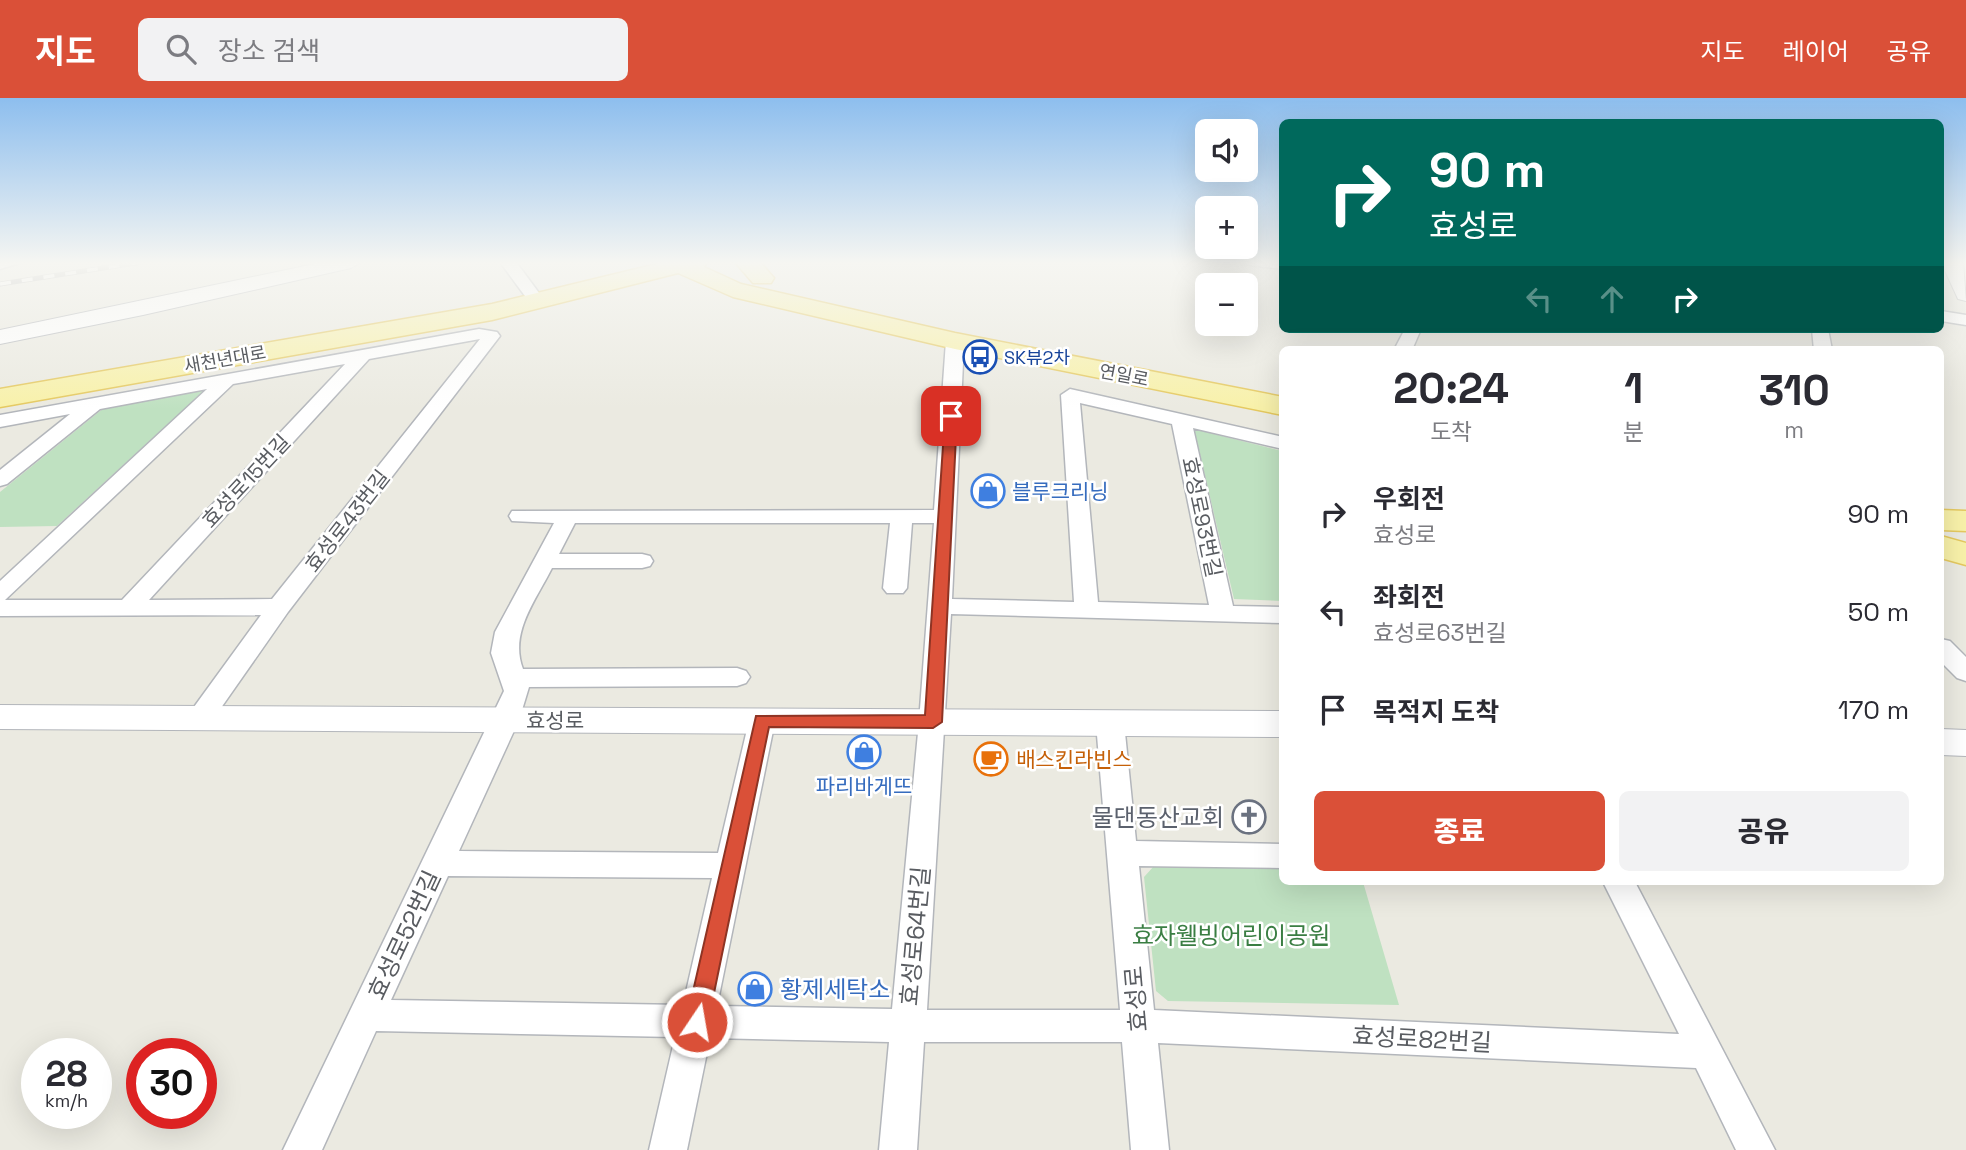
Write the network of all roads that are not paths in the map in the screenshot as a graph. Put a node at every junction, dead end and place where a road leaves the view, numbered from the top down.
1 (132, 311) edge
2 (424, 311) edge
3 (496, 311) edge
4 (825, 311) edge
5 (919, 311) edge
6 (1944, 316) edge
7 (1966, 320) edge
8 (0, 337) edge
9 (955, 341) junction
10 (363, 355) junction
11 (228, 379) junction
12 (0, 383) edge
13 (1279, 387) edge
14 (0, 398) edge
15 (96, 403) junction
16 (1279, 405) edge
17 (1181, 420) junction
18 (0, 421) edge
19 (1279, 442) edge
20 (0, 480) edge
21 (520, 516) dead end
22 (568, 516) junction
23 (902, 517) junction
24 (945, 517) junction
25 (1944, 520) edge
26 (1944, 521) edge
27 (1966, 521) edge
28 (1966, 527) edge
29 (1944, 538) edge
30 (1966, 541) edge
31 (1944, 548) edge
32 (1966, 554) edge
33 (544, 561) junction
34 (642, 561) dead end
35 (895, 588) dead end
36 (0, 594) edge
37 (940, 606) junction
38 (279, 607) junction
39 (0, 608) edge
40 (128, 608) junction
41 (1087, 610) junction
42 (1223, 613) junction
43 (1279, 615) edge
44 (1944, 650) edge
45 (1966, 672) edge
46 (737, 677) dead end
47 (513, 678) junction
48 (0, 717) edge
49 (199, 718) junction
50 (506, 720) junction
51 (762, 721) junction
52 (933, 722) junction
53 (1110, 723) junction
54 (1279, 724) edge
55 (1944, 742) edge
56 (1966, 743) edge
57 (1122, 853) junction
58 (1279, 856) edge
59 (438, 863) junction
60 (730, 866) junction
61 (1621, 885) edge
62 (366, 1015) junction
63 (697, 1022) junction
64 (907, 1026) junction
65 (1138, 1026) junction
66 (1706, 1052) junction
67 (302, 1150) edge
68 (668, 1150) edge
69 (898, 1150) edge
70 (1150, 1150) edge
71 (1756, 1150) edge

1 - 8 street
2 - 12 main road, 새천년대로
3 - 14 main road, 새천년대로
4 - 9 main road, 연일로
5 - 13 main road, 연일로
6 - 7 street
9 - 16 main road, 연일로
9 - 24 street, 효성로64번길
10 - 11 street
10 - 38 street, 효성로43번길
10 - 40 street, 효성로15번길
11 - 15 street
11 - 36 street
15 - 18 street
15 - 20 street
17 - 19 street
17 - 41 street
17 - 42 street, 효성로93번길
21 - 22 street
22 - 23 street
22 - 33 street, 효성로52번길
23 - 24 street
23 - 35 street
24 - 37 street, 효성로64번길
25 - 27 main road
26 - 28 main road
29 - 30 main road
31 - 32 main road
33 - 34 street
33 - 47 street, 효성로52번길
37 - 41 street
37 - 52 street, 효성로64번길
38 - 40 street
38 - 49 street, 효성로43번길
39 - 40 street
41 - 42 street
42 - 43 street
44 - 45 street
46 - 47 street
47 - 50 street, 효성로52번길
48 - 49 street, 효성로
49 - 50 street, 효성로
50 - 51 street, 효성로
50 - 59 street, 효성로52번길
51 - 52 street, 효성로
51 - 60 street
52 - 53 street, 효성로
52 - 64 street, 효성로64번길
53 - 54 street, 효성로
53 - 57 street, 효성로
55 - 56 street
57 - 58 street
57 - 65 street, 효성로
59 - 60 street
59 - 62 street, 효성로52번길
60 - 63 street
61 - 66 street
62 - 63 street, 효성로82번길
62 - 67 street, 효성로52번길
63 - 64 street, 효성로82번길
63 - 68 street
64 - 65 street, 효성로82번길
64 - 69 street, 효성로64번길
65 - 66 street, 효성로82번길
65 - 70 street, 효성로
66 - 71 street

